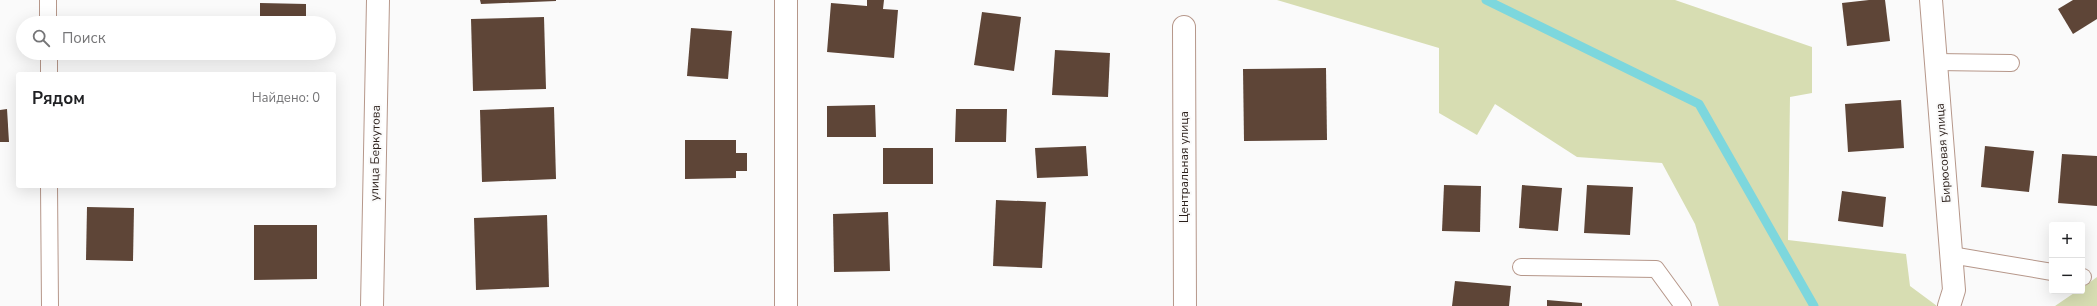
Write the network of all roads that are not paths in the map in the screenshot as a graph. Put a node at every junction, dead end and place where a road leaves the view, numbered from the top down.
1 (48, 0) edge
2 (378, 0) edge
3 (786, 0) edge
4 (1931, 0) edge
5 (48, 16) edge
6 (1184, 28) dead end
7 (49, 60) edge
8 (1936, 62) junction
9 (2012, 63) dead end
10 (49, 72) edge
11 (49, 188) edge
12 (1951, 255) junction
13 (1521, 268) dead end
14 (2049, 271) edge
15 (50, 306) edge
16 (372, 306) edge
17 (786, 306) edge
18 (1185, 306) edge
19 (1683, 306) edge
20 (1949, 306) edge

1 - 5 lane
2 - 16 street, улица Беркутова
3 - 17 street
4 - 8 street, Бирюсовая улица
6 - 18 street, Центральная улица
7 - 10 lane
8 - 9 lane
8 - 12 street, Бирюсовая улица
11 - 15 lane
12 - 14 lane
12 - 20 street, Бирюсовая улица
13 - 19 lane

